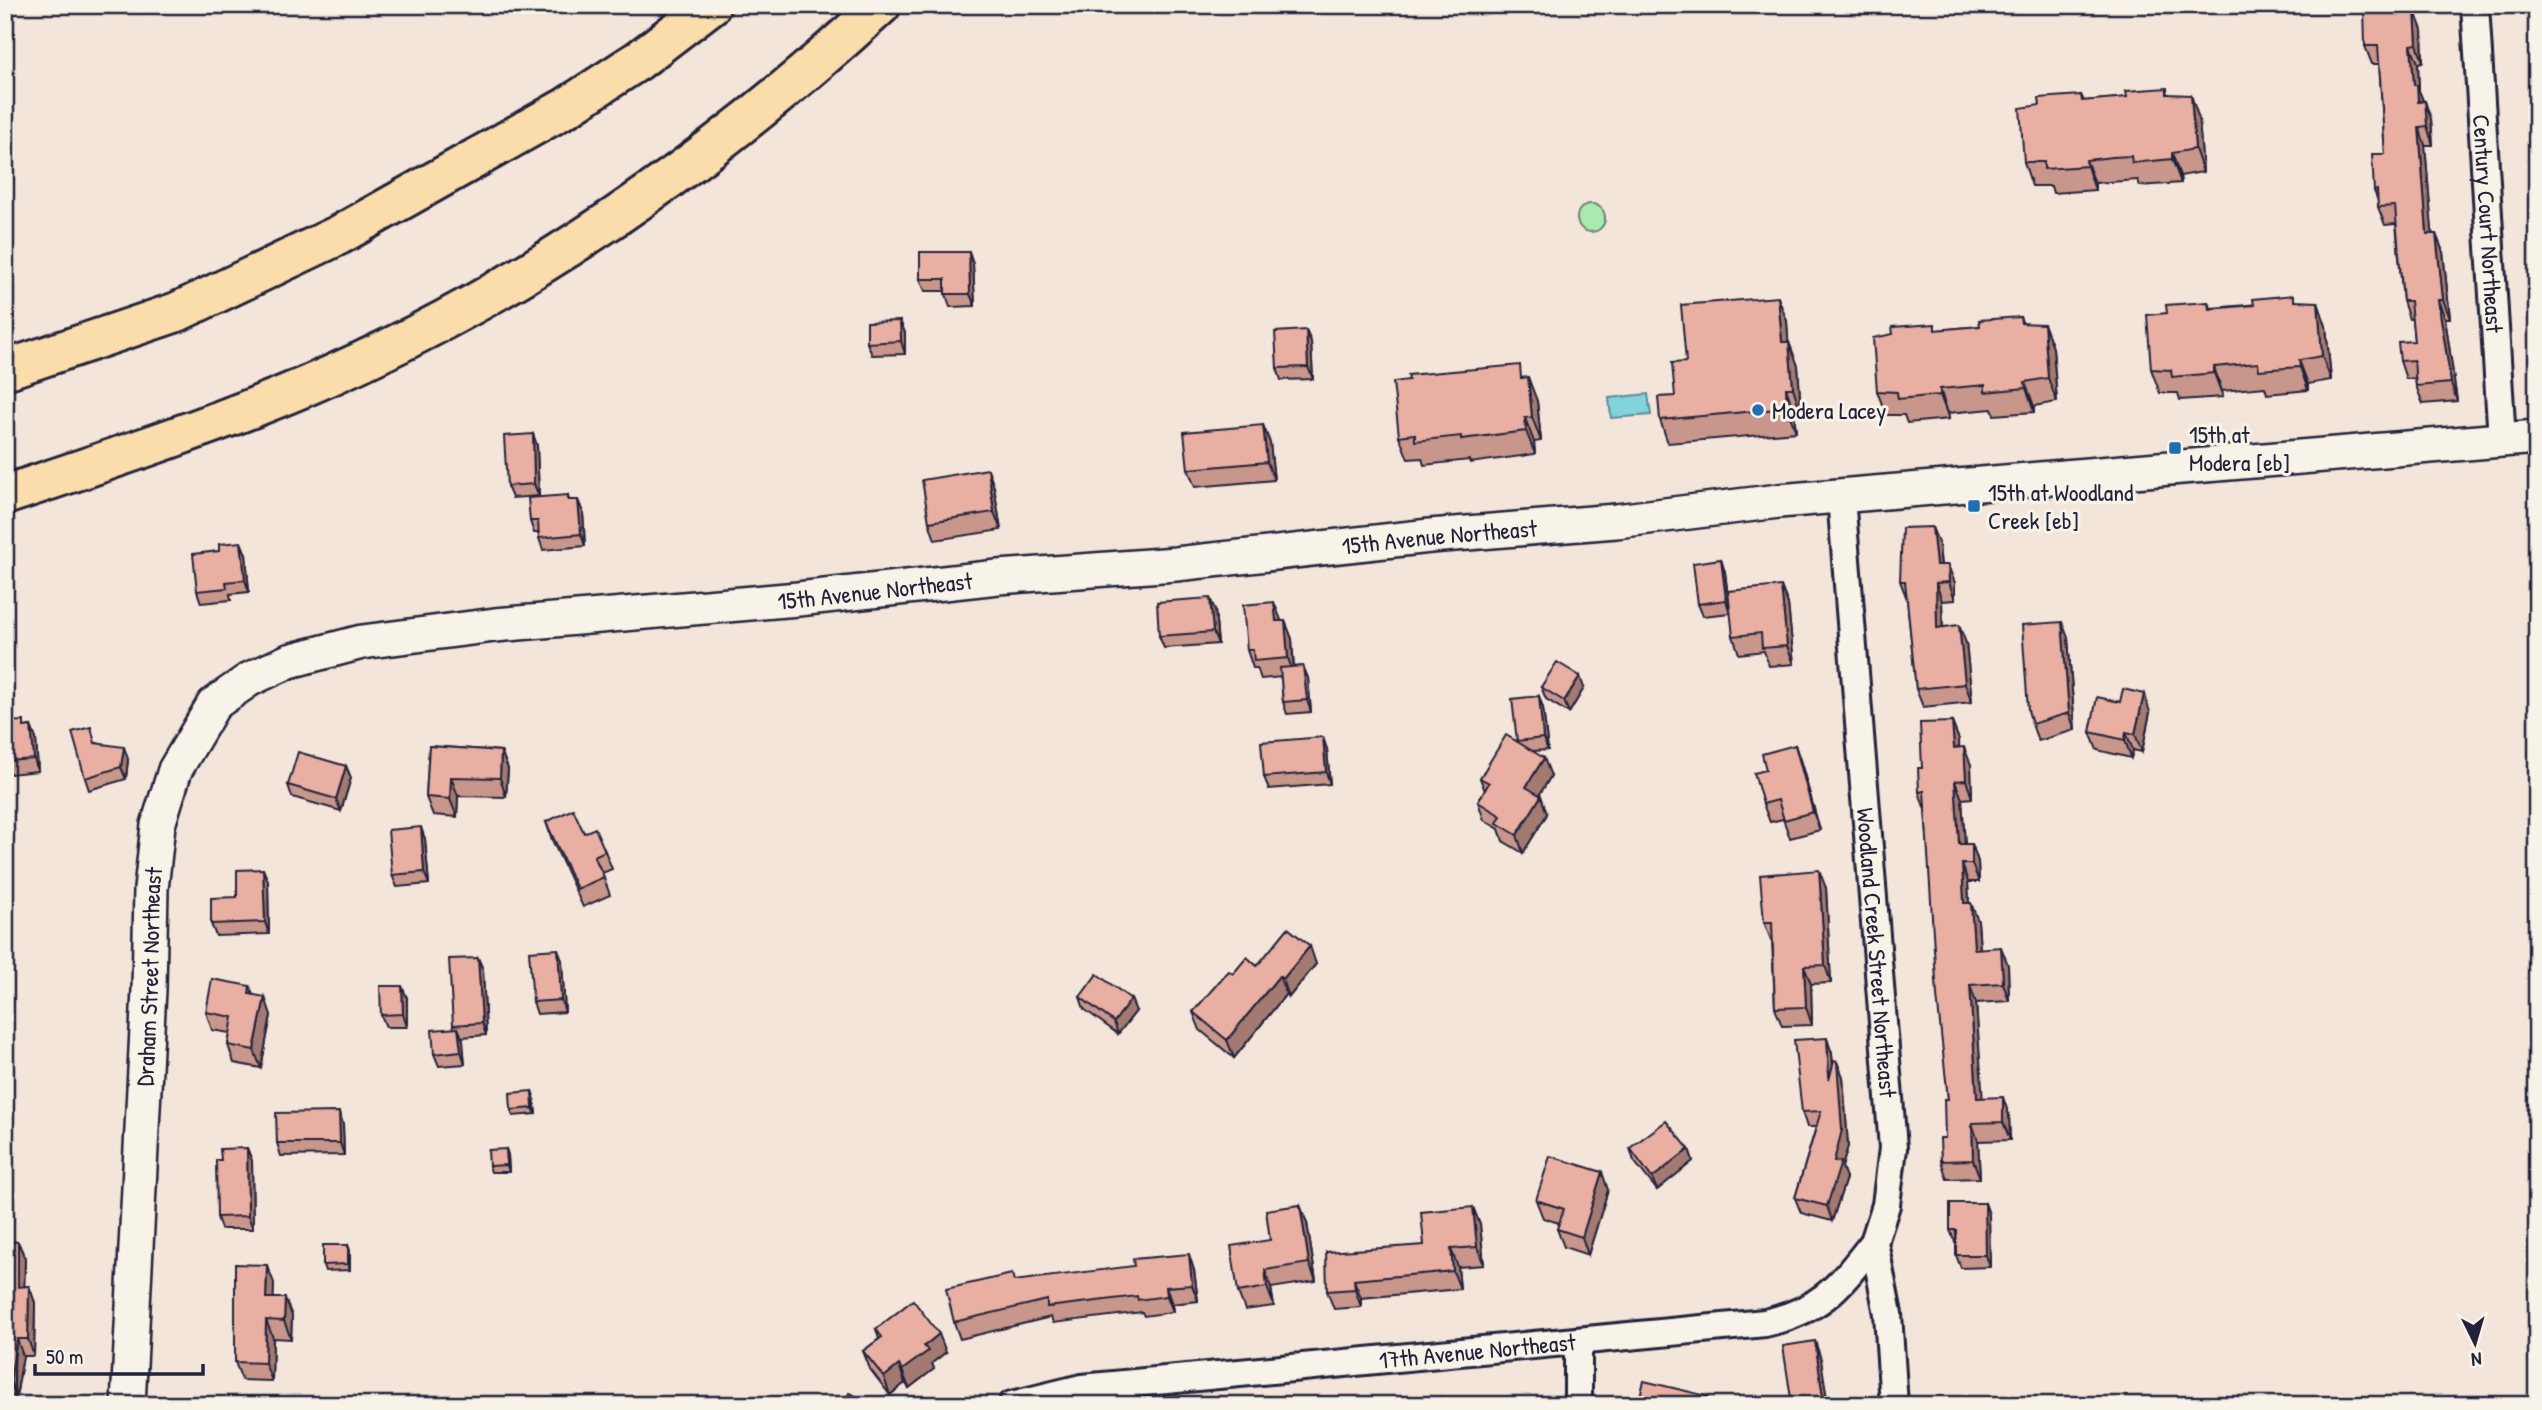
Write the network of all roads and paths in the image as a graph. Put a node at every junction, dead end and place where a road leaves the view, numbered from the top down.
1 (711, 5) edge
2 (881, 5) edge
3 (2475, 5) edge
4 (5, 370) edge
5 (2537, 437) edge
6 (2502, 440) junction
7 (5, 495) edge
8 (1841, 497) junction
9 (342, 646) joint
10 (1874, 1242) junction
11 (1578, 1341) junction
12 (128, 1405) edge
13 (1012, 1405) edge
14 (1578, 1405) edge
15 (1894, 1405) edge

1 - 4 highway
2 - 7 highway
3 - 6 street, Century Court Northeast
5 - 6 street, 15th Avenue Northeast
6 - 8 street, 15th Avenue Northeast
8 - 9 street, 15th Avenue Northeast
8 - 10 street, Woodland Creek Street Northeast
9 - 12 street, Draham Street Northeast
10 - 11 street, 17th Avenue Northeast
10 - 15 street, Woodland Creek Street Northeast
11 - 13 street, 17th Avenue Northeast
11 - 14 street

